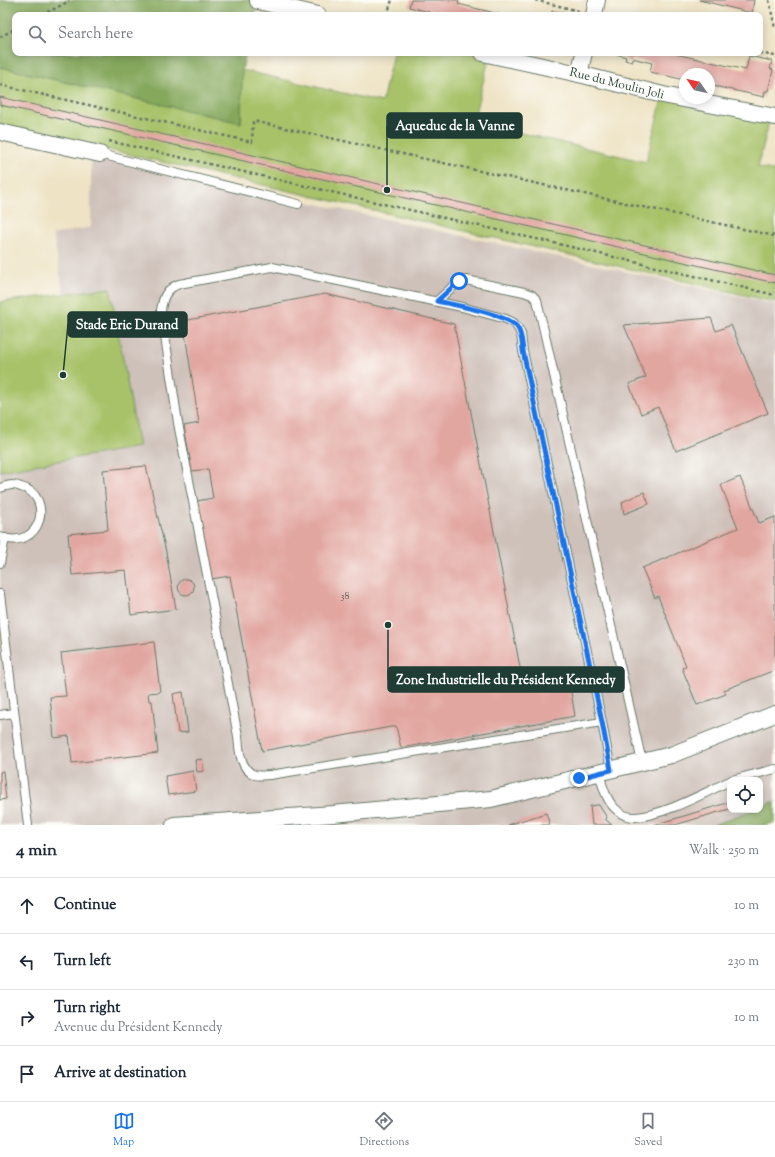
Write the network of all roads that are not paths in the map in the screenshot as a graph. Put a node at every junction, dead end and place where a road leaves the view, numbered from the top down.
1 (258, 1) dead end
2 (305, 12) edge
3 (497, 56) edge
4 (583, 56) edge
5 (579, 74) junction
6 (775, 117) edge
7 (0, 132) edge
8 (104, 148) joint
9 (298, 204) dead end
10 (437, 301) junction
11 (0, 488) edge
12 (2, 538) edge
13 (0, 563) edge
14 (0, 594) edge
15 (14, 713) junction
16 (775, 714) edge
17 (0, 715) edge
18 (602, 722) junction
19 (642, 762) junction
20 (775, 769) edge
21 (605, 771) junction
22 (743, 777) edge
23 (727, 782) edge
24 (28, 825) edge
25 (174, 825) edge

1 - 2 street
3 - 5 street, Rue du Moulin Joli
4 - 5 street
5 - 6 street, Rue du Moulin Joli
7 - 8 street
8 - 9 lane
10 - 18 lane
10 - 18 lane
10 - 19 lane
11 - 12 lane
12 - 13 lane
14 - 15 lane
15 - 17 lane
15 - 24 lane
16 - 19 street
18 - 21 lane
19 - 21 street
20 - 22 lane
21 - 23 lane
21 - 25 street

